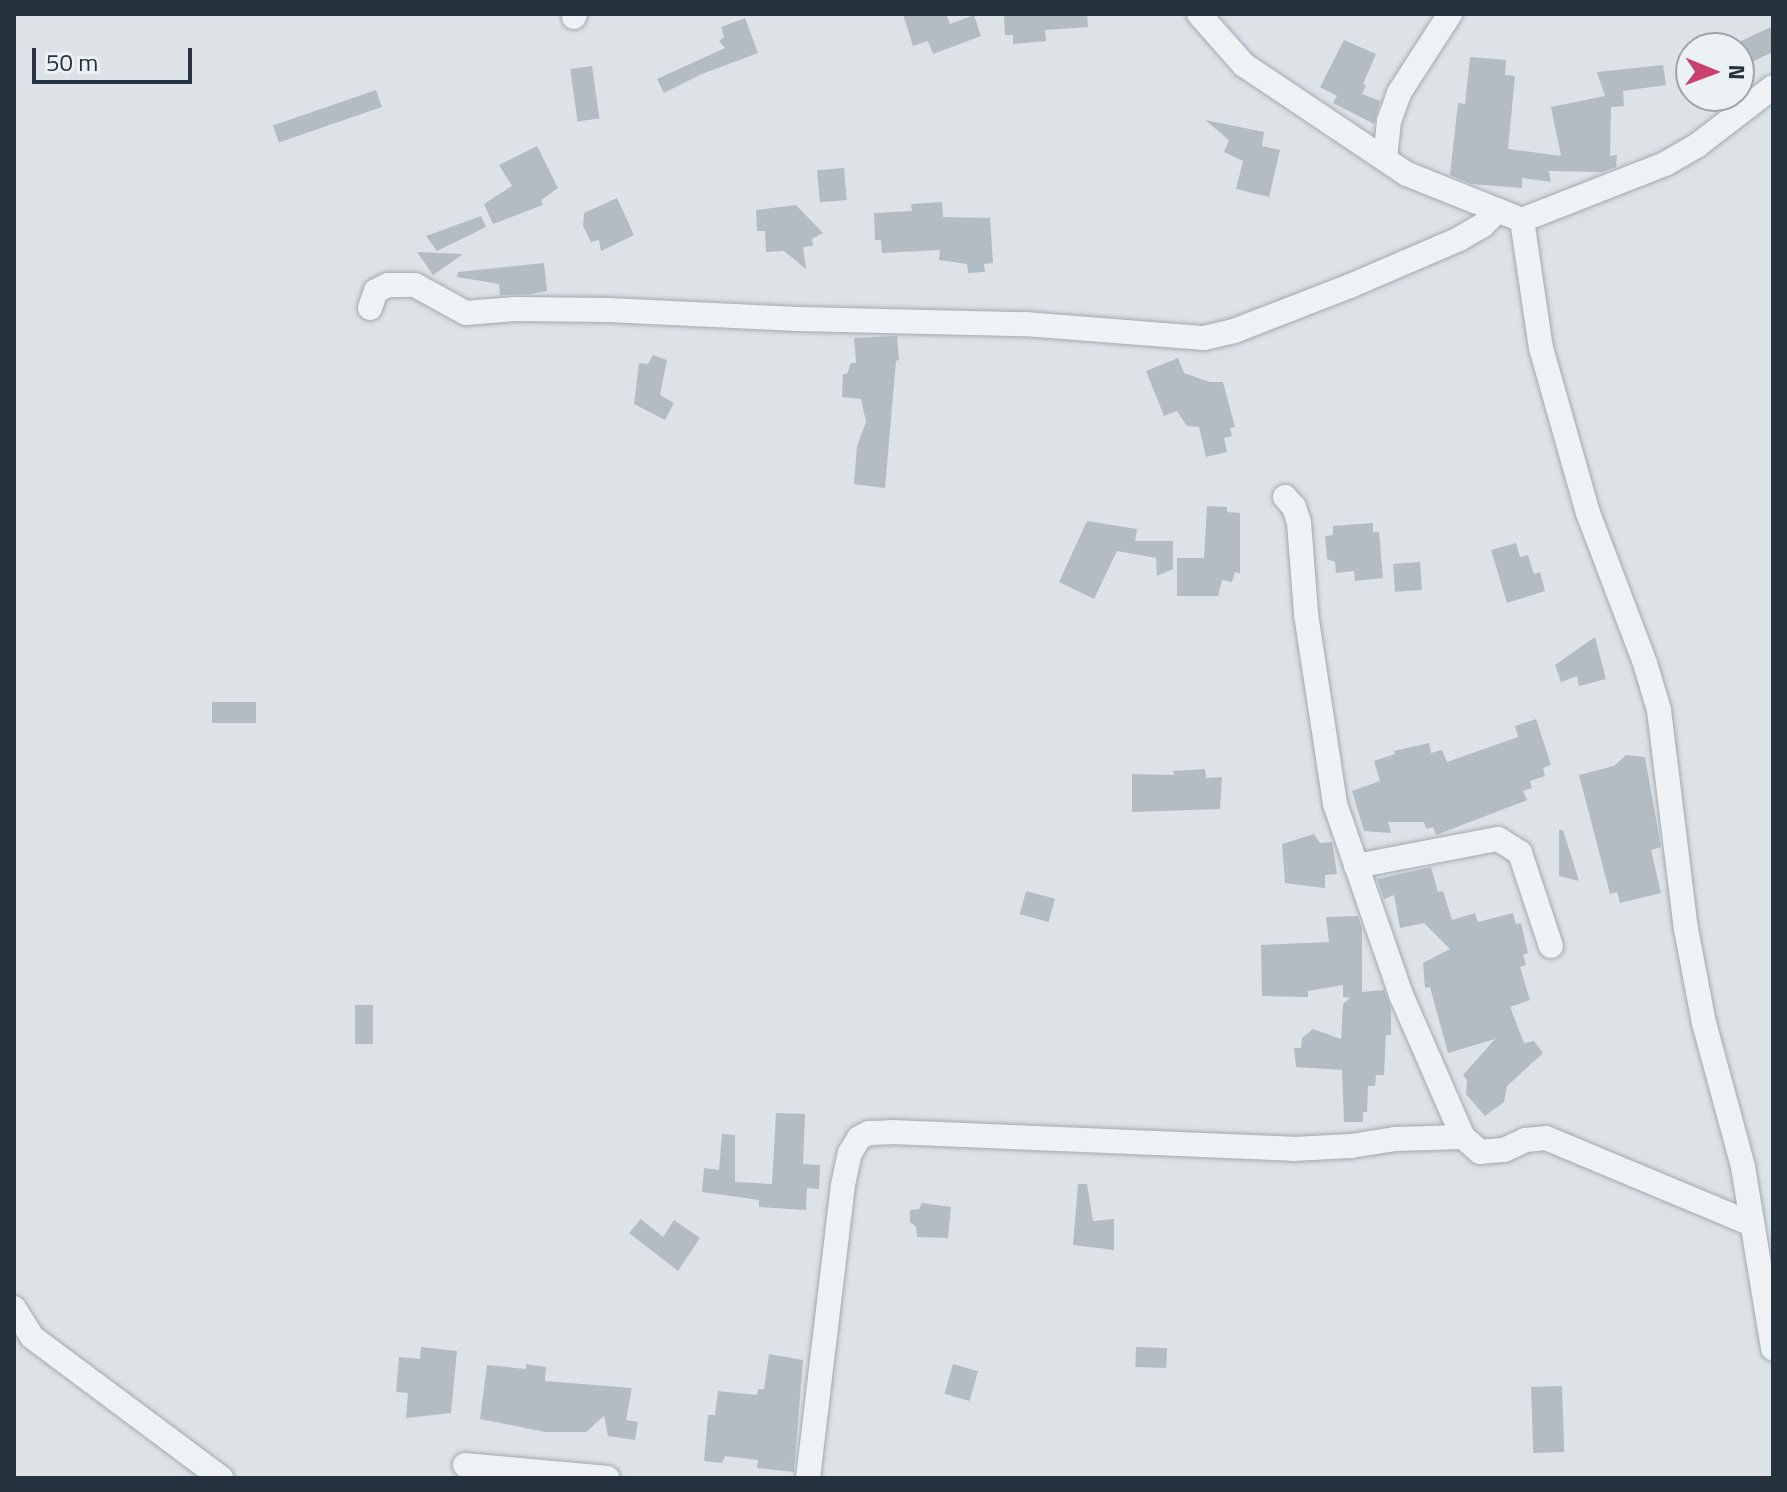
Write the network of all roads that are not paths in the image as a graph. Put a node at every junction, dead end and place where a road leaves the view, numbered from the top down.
1 (1199, 14) edge
2 (1450, 14) edge
3 (1773, 87) edge
4 (1385, 159) junction
5 (1498, 210) junction
6 (1522, 220) junction
7 (370, 308) dead end
8 (1285, 497) dead end
9 (1356, 866) junction
10 (1551, 946) dead end
11 (1463, 1137) junction
12 (1752, 1224) junction
13 (14, 1308) edge
14 (1773, 1349) edge
15 (465, 1465) dead end
16 (221, 1478) edge
17 (607, 1478) edge
18 (808, 1478) edge

1 - 4 street
2 - 4 street
3 - 6 street
4 - 5 street
5 - 6 street
5 - 7 street
6 - 12 street
8 - 9 street
9 - 10 street
9 - 11 street
11 - 12 street
11 - 18 street
12 - 14 street
13 - 16 street
15 - 17 street

